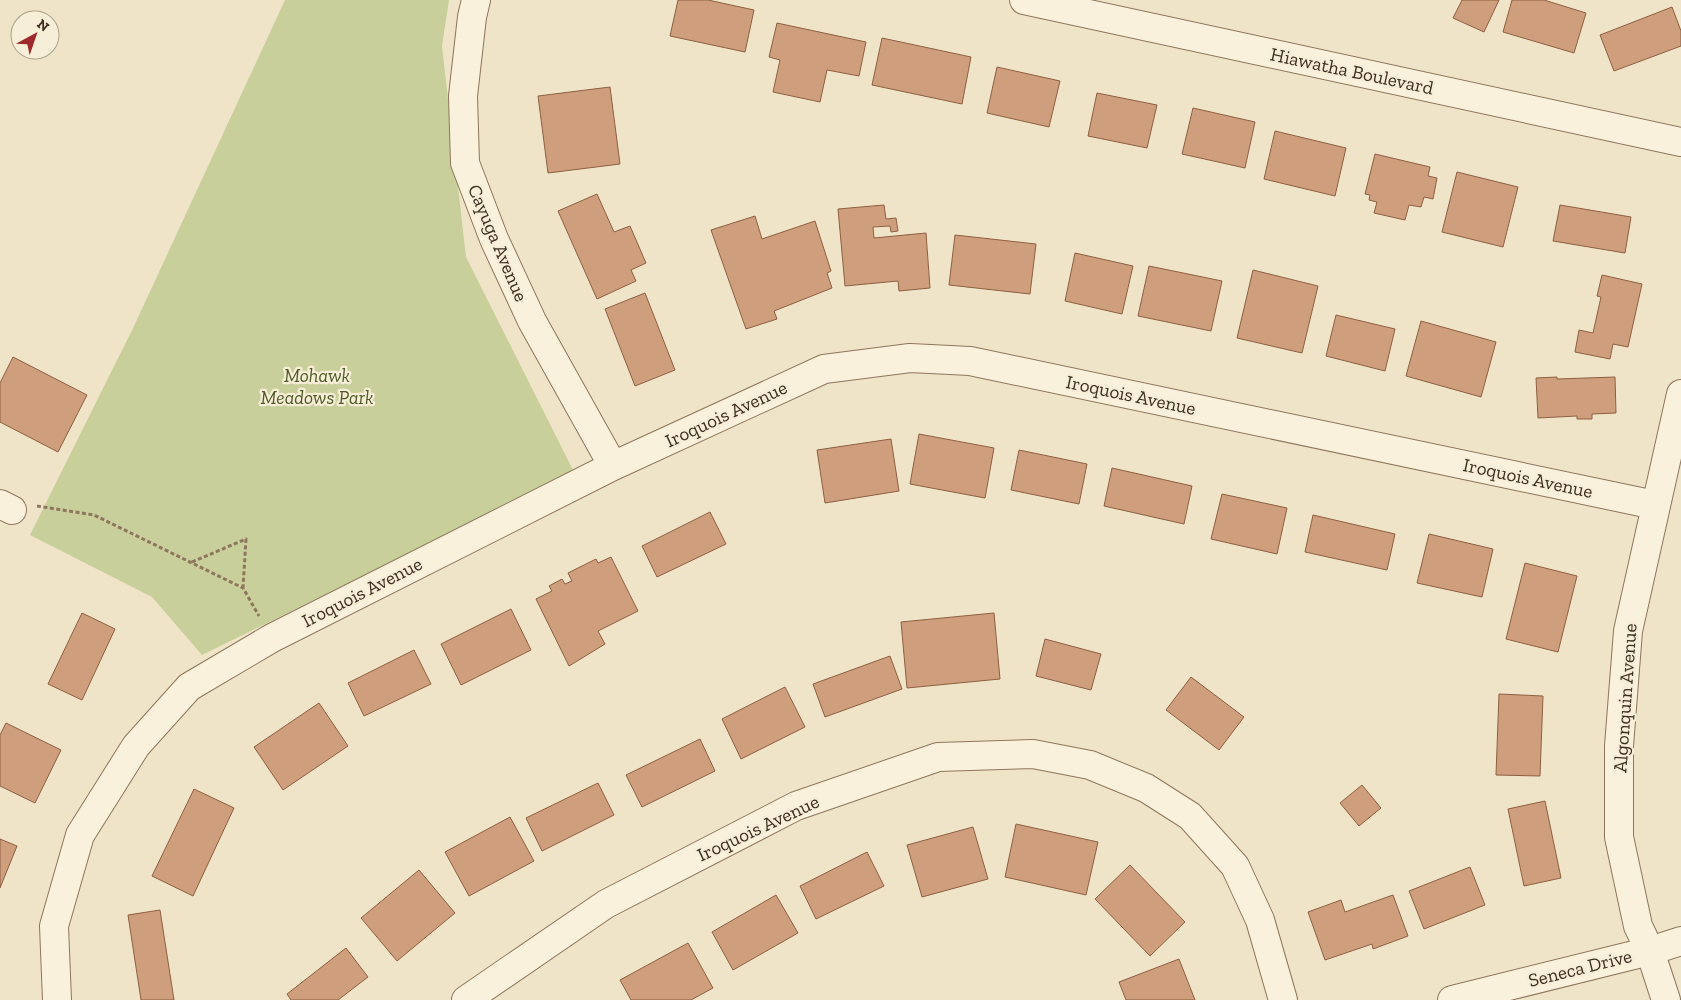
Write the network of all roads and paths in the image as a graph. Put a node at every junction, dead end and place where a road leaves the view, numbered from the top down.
1 (476, 0) edge
2 (1024, 0) edge
3 (1681, 142) edge
4 (1681, 394) edge
5 (612, 466) junction
6 (1655, 505) junction
7 (6, 507) edge
8 (191, 562) junction
9 (243, 588) junction
10 (272, 638) junction
11 (1681, 941) edge
12 (1650, 951) junction
13 (57, 1000) edge
14 (466, 1000) edge
15 (1283, 1000) edge
16 (1452, 1000) edge
17 (1666, 1000) edge

1 - 5 street, Cayuga Avenue
2 - 3 street, Hiawatha Boulevard
4 - 6 street, Algonquin Avenue
5 - 6 street, Iroquois Avenue
5 - 10 street, Iroquois Avenue
6 - 12 street, Algonquin Avenue
7 - 8 path
8 - 9 path
8 - 9 path
9 - 10 path
10 - 13 street, Iroquois Avenue
11 - 12 street, Seneca Drive
12 - 16 street, Seneca Drive
12 - 17 street, Algonquin Avenue
14 - 15 street, Iroquois Avenue

